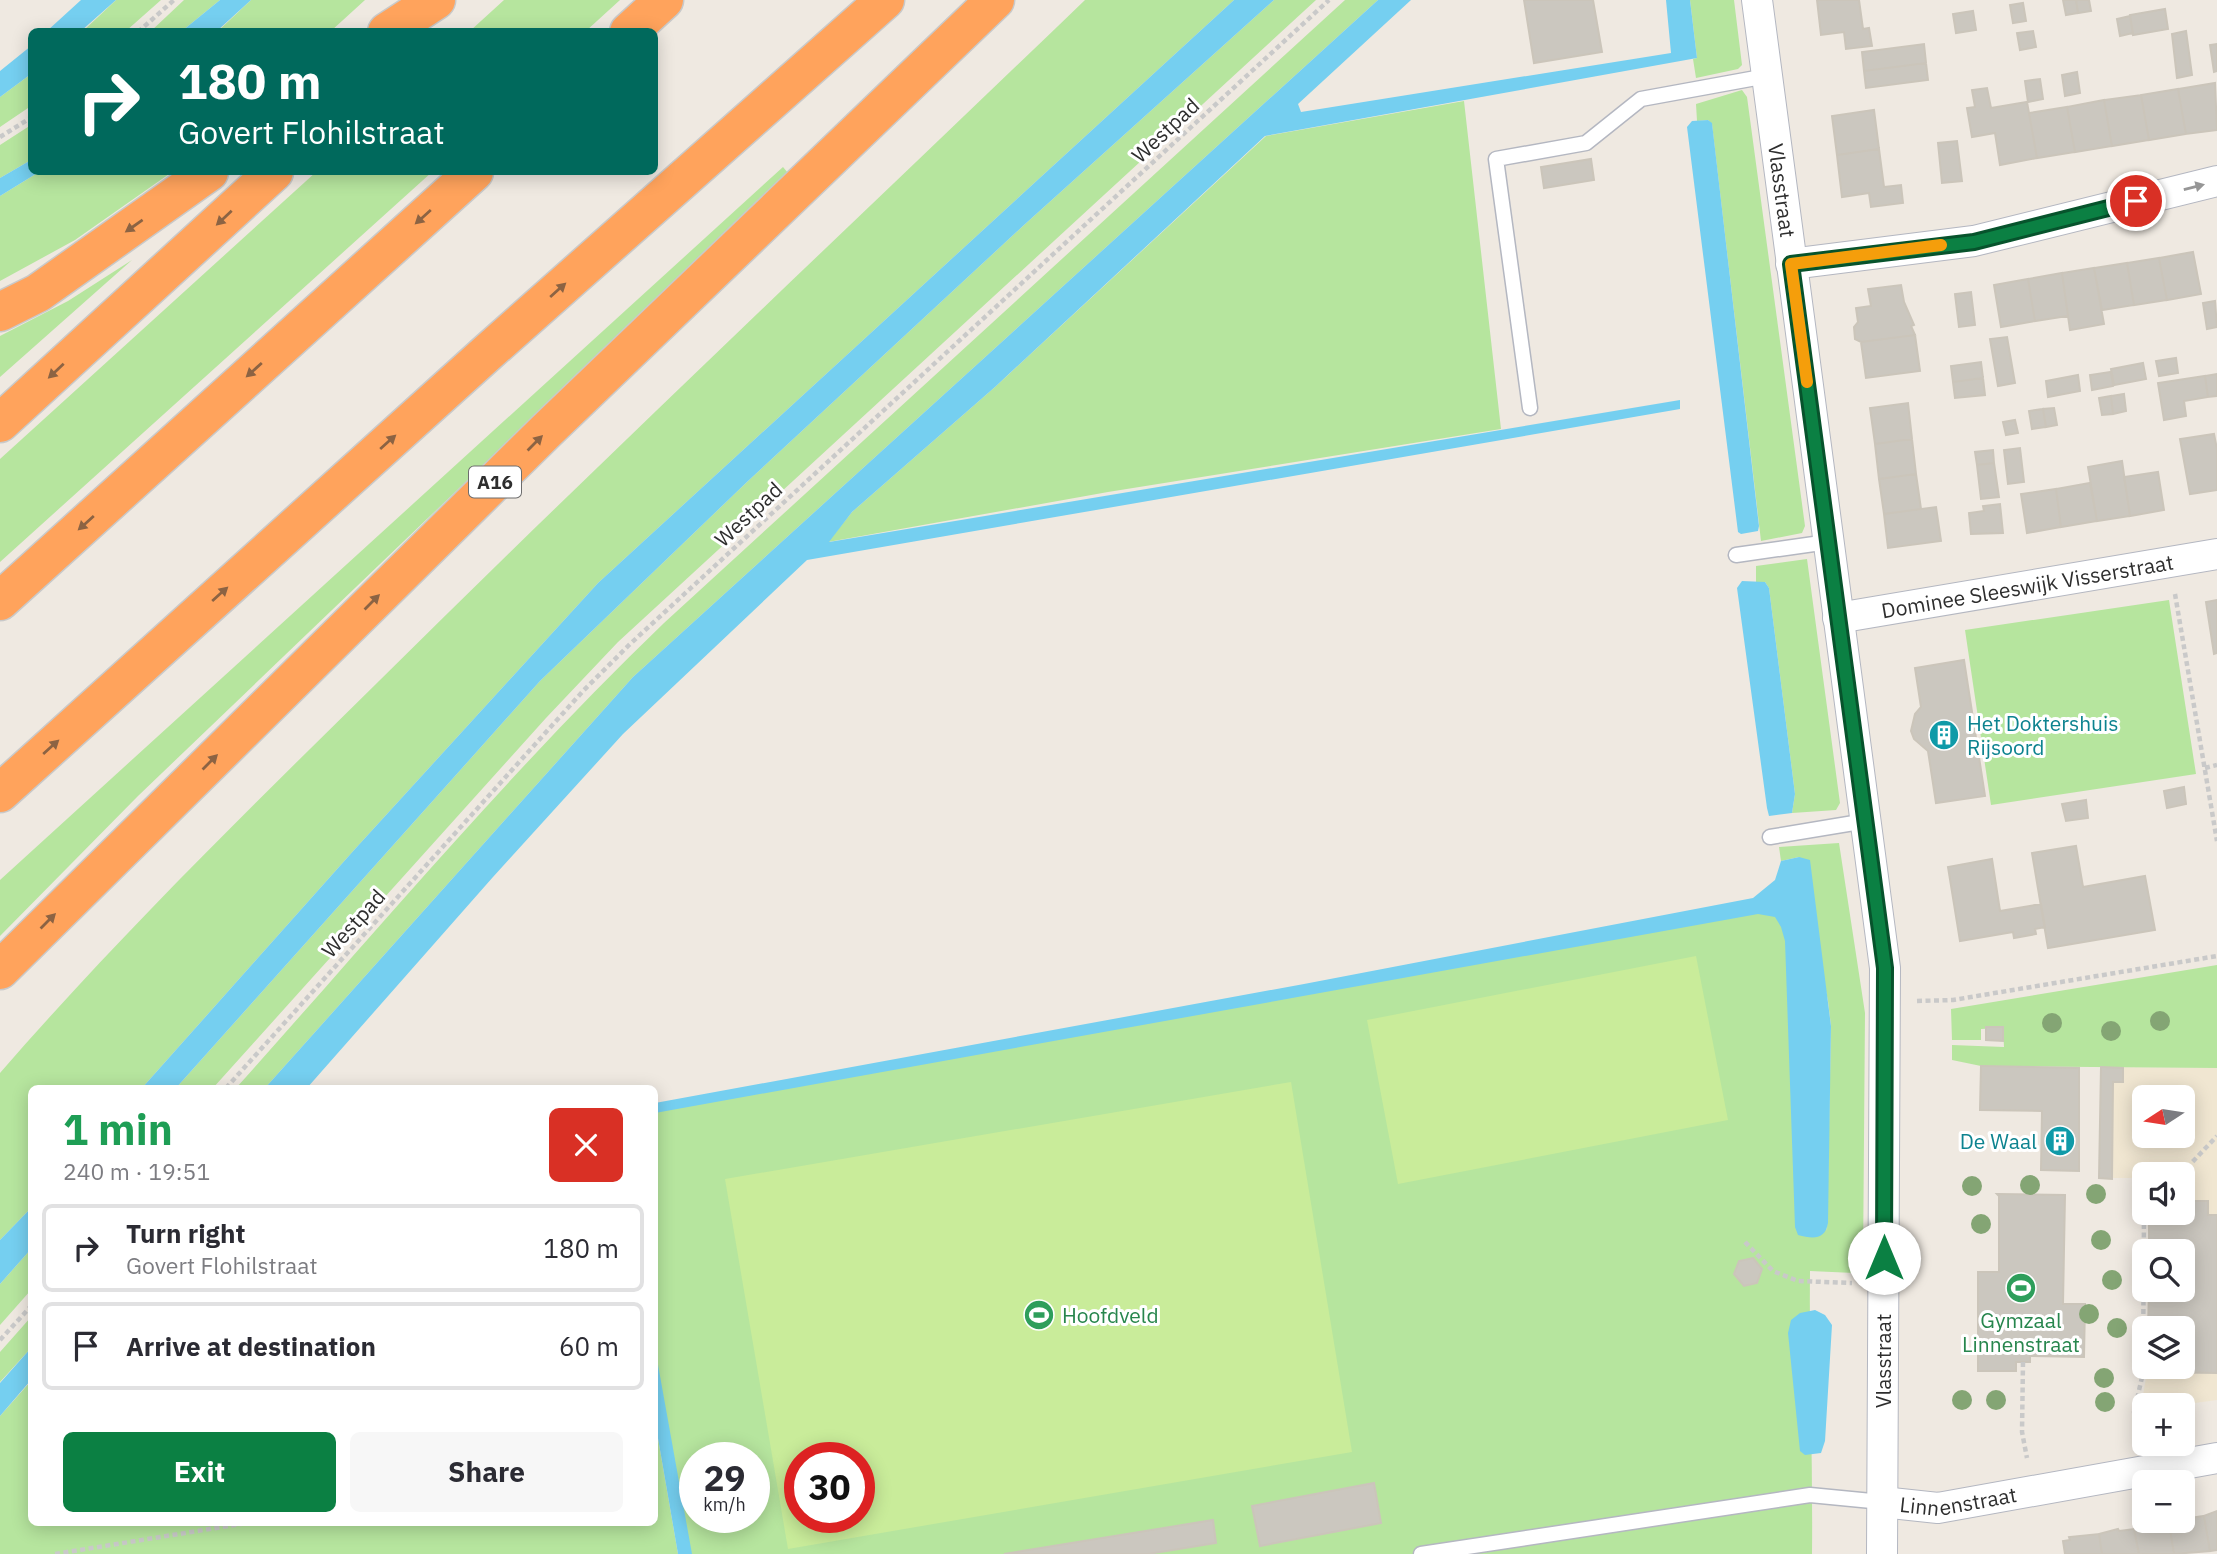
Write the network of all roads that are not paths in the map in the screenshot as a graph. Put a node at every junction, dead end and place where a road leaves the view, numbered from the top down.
1 (436, 0) edge
2 (457, 0) edge
3 (664, 0) edge
4 (885, 0) edge
5 (995, 0) edge
6 (1757, 0) edge
7 (393, 28) edge
8 (427, 28) edge
9 (633, 28) edge
10 (1767, 76) junction
11 (205, 175) edge
12 (271, 175) edge
13 (471, 175) edge
14 (2217, 181) edge
15 (1791, 264) junction
16 (0, 312) edge
17 (1530, 408) dead end
18 (0, 423) edge
19 (1828, 542) junction
20 (2217, 554) edge
21 (1735, 555) dead end
22 (0, 601) edge
23 (1838, 618) junction
24 (0, 793) edge
25 (1866, 821) junction
26 (1770, 837) dead end
27 (0, 970) edge
28 (2217, 1458) edge
29 (1882, 1502) junction
30 (1422, 1554) edge
31 (1882, 1554) edge

1 - 7 highway
2 - 8 highway
3 - 9 highway
24 -> 4 highway
27 -> 5 highway, A16
6 - 10 street, Vlasstraat
10 - 15 street, Vlasstraat
10 - 17 lane
11 -> 16 highway
12 -> 18 highway
13 -> 22 highway
15 -> 14 street
15 - 19 street, Vlasstraat
19 - 21 lane
19 - 23 street, Vlasstraat
20 - 23 street, Dominee Sleeswijk Visserstraat
23 - 25 street, Vlasstraat
25 - 26 lane
25 - 29 street, Vlasstraat
28 - 29 street, Linnenstraat
29 - 30 lane
29 - 31 street, Vlasstraat

